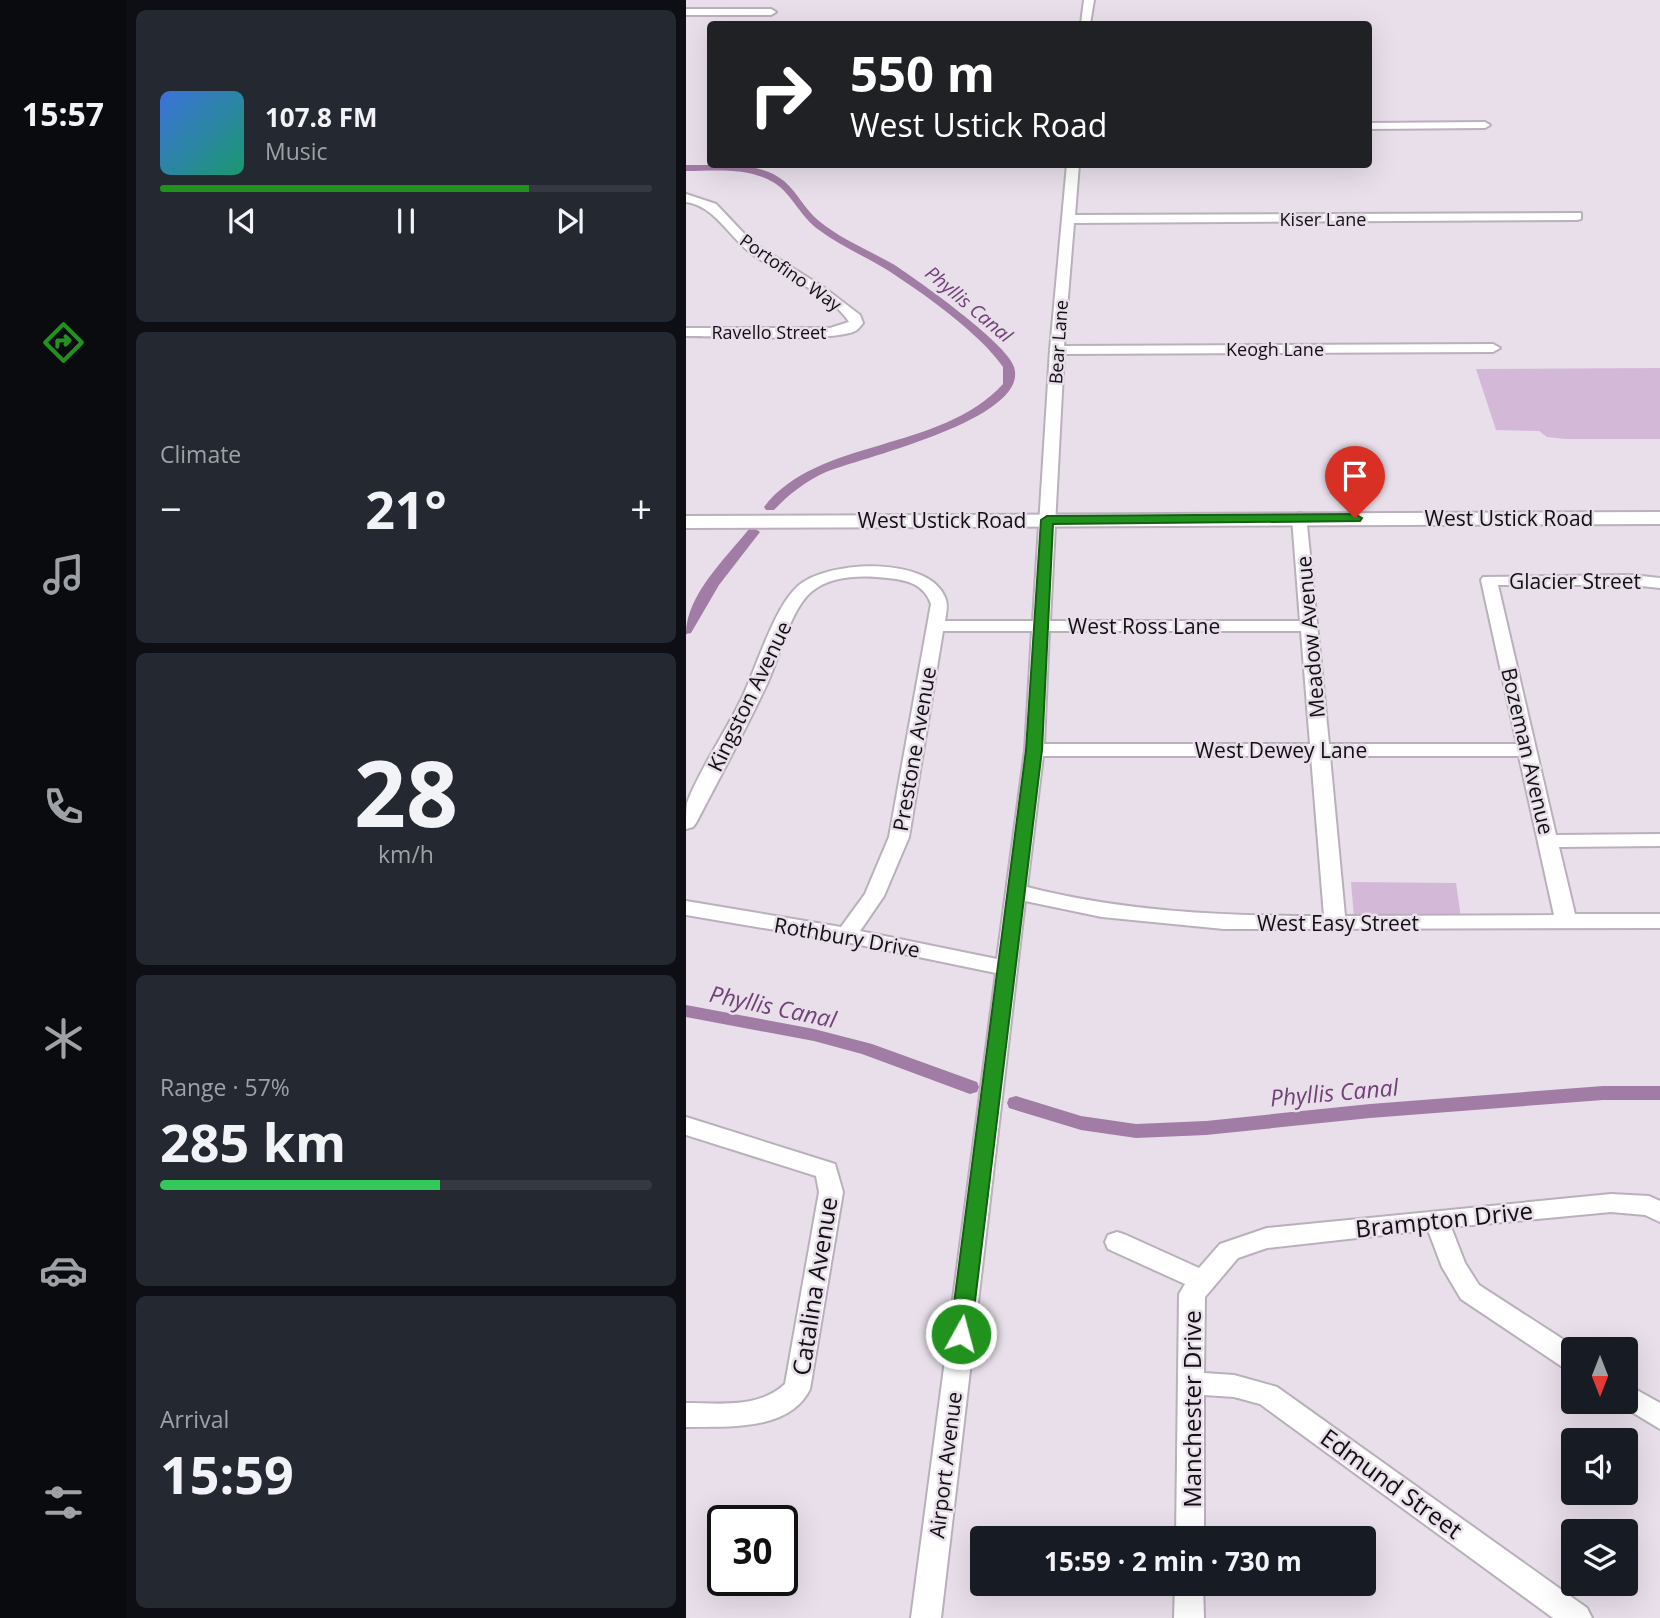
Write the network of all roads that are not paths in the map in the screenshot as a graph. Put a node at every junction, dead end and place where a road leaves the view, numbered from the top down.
1 (1090, 0) edge
2 (686, 12) edge
3 (771, 12) dead end
4 (1086, 21) edge
5 (1485, 125) dead end
6 (1372, 126) edge
7 (1073, 168) edge
8 (686, 198) edge
9 (1577, 216) dead end
10 (1069, 219) junction
11 (851, 328) joint
12 (686, 332) edge
13 (1493, 348) dead end
14 (1057, 350) junction
15 (1300, 518) junction
16 (1660, 518) edge
17 (1047, 520) junction
18 (686, 522) edge
19 (1489, 580) joint
20 (1660, 583) edge
21 (936, 593) joint
22 (937, 626) junction
23 (1042, 626) junction
24 (1309, 626) junction
25 (1034, 750) junction
26 (1320, 750) junction
27 (1528, 750) junction
28 (686, 823) edge
29 (1660, 840) edge
30 (1548, 841) junction
31 (1018, 892) junction
32 (686, 908) edge
33 (1566, 921) junction
34 (1660, 921) edge
35 (1335, 923) junction
36 (846, 935) junction
37 (1007, 968) junction
38 (686, 1126) edge
39 (1660, 1212) edge
40 (1436, 1219) junction
41 (1117, 1242) dead end
42 (1229, 1251) joint
43 (1203, 1281) junction
44 (1561, 1352) edge
45 (1192, 1383) junction
46 (1638, 1403) edge
47 (686, 1415) edge
48 (1660, 1417) edge
49 (1190, 1526) edge
50 (1189, 1596) edge
51 (926, 1618) edge
52 (1189, 1618) edge
53 (1577, 1618) edge

1 - 4 street
2 - 3 street
5 - 6 street
7 - 10 street, Bear Lane
8 - 11 street, Portofino Way
9 - 10 street, Kiser Lane
10 - 14 street, Bear Lane
11 - 12 street, Ravello Street
13 - 14 street, Keogh Lane
14 - 17 street, Bear Lane
15 - 16 main road, West Ustick Road
15 - 17 main road, West Ustick Road
15 - 24 street, Meadow Avenue
17 - 18 main road, West Ustick Road
17 - 23 street, Airport Avenue
19 - 20 street, Glacier Street
19 - 27 street, Bozeman Avenue
21 - 22 street, Prestone Avenue
21 - 28 street, Kingston Avenue
22 - 23 street, West Ross Lane
22 - 36 street, Prestone Avenue
23 - 24 street, West Ross Lane
23 - 25 street, Airport Avenue
24 - 26 street, Meadow Avenue
25 - 26 street, West Dewey Lane
25 - 31 street, Airport Avenue
26 - 27 street, West Dewey Lane
26 - 35 street, Meadow Avenue
27 - 30 street, Bozeman Avenue
29 - 30 street
30 - 33 street, Bozeman Avenue
31 - 35 street, West Easy Street
31 - 37 street, Airport Avenue
32 - 36 street, Rothbury Drive
33 - 34 street, West Easy Street
33 - 35 street, West Easy Street
36 - 37 street, Rothbury Drive
37 - 51 street, Airport Avenue
38 - 47 street, Catalina Avenue
39 - 40 street, Brampton Drive
40 - 42 street, Brampton Drive
40 - 44 street
41 - 43 street
42 - 43 street, Manchester Drive
43 - 45 street, Manchester Drive
45 - 49 street, Manchester Drive
45 - 53 street, Edmund Street
46 - 48 street
50 - 52 street

